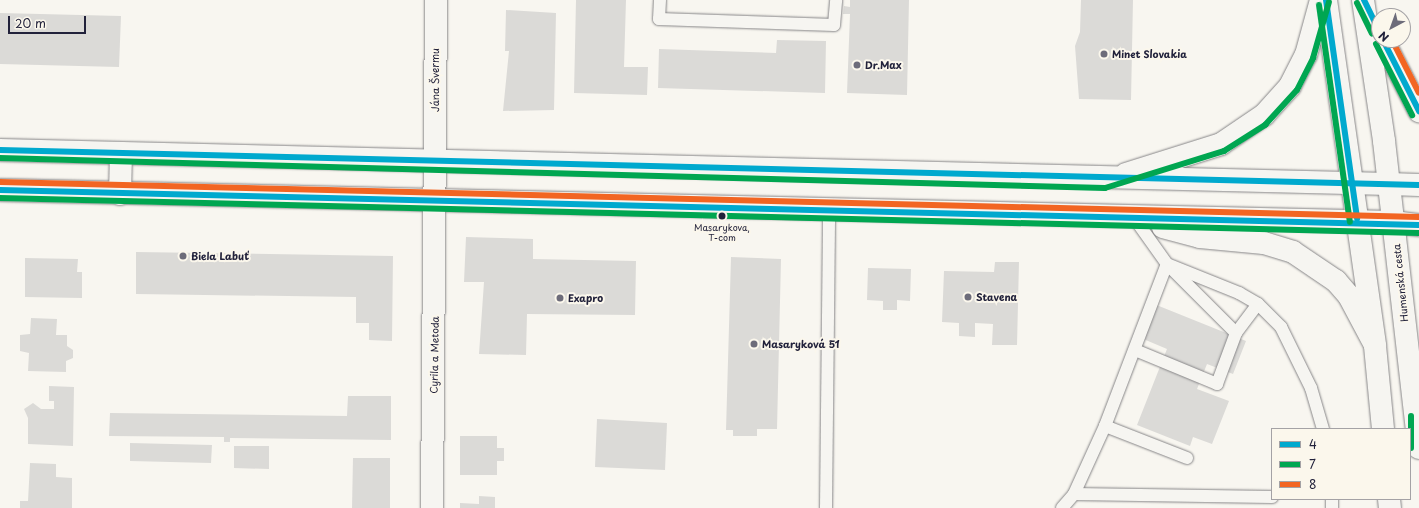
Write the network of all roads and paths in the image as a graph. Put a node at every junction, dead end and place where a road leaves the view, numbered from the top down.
1 (436, 0) edge
2 (660, 0) edge
3 (836, 0) edge
4 (1321, 0) edge
5 (1326, 0) edge
6 (1363, 0) edge
7 (1371, 16) edge
8 (1387, 48) edge
9 (1419, 111) edge
10 (0, 150) edge
11 (121, 153) junction
12 (435, 160) junction
13 (1104, 180) junction
14 (1352, 184) junction
15 (1389, 184) junction
16 (1419, 185) edge
17 (0, 190) edge
18 (120, 194) junction
19 (436, 201) junction
20 (829, 209) junction
21 (1135, 219) junction
22 (1358, 221) junction
23 (1393, 222) junction
24 (1419, 225) edge
25 (1168, 264) junction
26 (1258, 304) junction
27 (1236, 333) junction
28 (1375, 346) junction
29 (1135, 350) junction
30 (1418, 421) edge
31 (1105, 426) junction
32 (1324, 428) edge
33 (1383, 428) edge
34 (1419, 448) edge
35 (1188, 458) dead end
36 (1074, 494) junction
37 (1271, 497) edge
38 (432, 508) edge
39 (826, 508) edge
40 (1062, 508) edge

1 - 12 main road, Jána Švermu
2 - 3 lane
4 - 13 main road
5 - 14 main road
6 - 7 main road
6 - 15 main road, Humenská cesta
8 - 9 main road
10 - 11 main road
11 - 12 main road
11 - 18 main road
12 - 13 main road
12 - 19 main road, Jána Švermu
13 - 14 main road
14 - 15 main road
14 - 22 main road
15 - 16 main road
15 - 23 main road, Humenská cesta
17 - 18 main road
18 - 19 main road
19 - 20 main road
19 - 38 main road, Cyrila a Metoda
20 - 21 main road
20 - 39 lane
21 - 22 main road
21 - 25 lane
21 - 28 main road
22 - 23 main road
22 - 28 main road
23 - 24 main road
23 - 30 main road, Humenská cesta
25 - 26 lane
25 - 27 lane
25 - 29 lane
26 - 27 lane
26 - 32 lane
27 - 29 lane
28 - 33 main road
29 - 31 lane
30 - 34 main road, Humenská cesta
31 - 35 lane
31 - 36 lane
36 - 37 lane
36 - 40 lane

